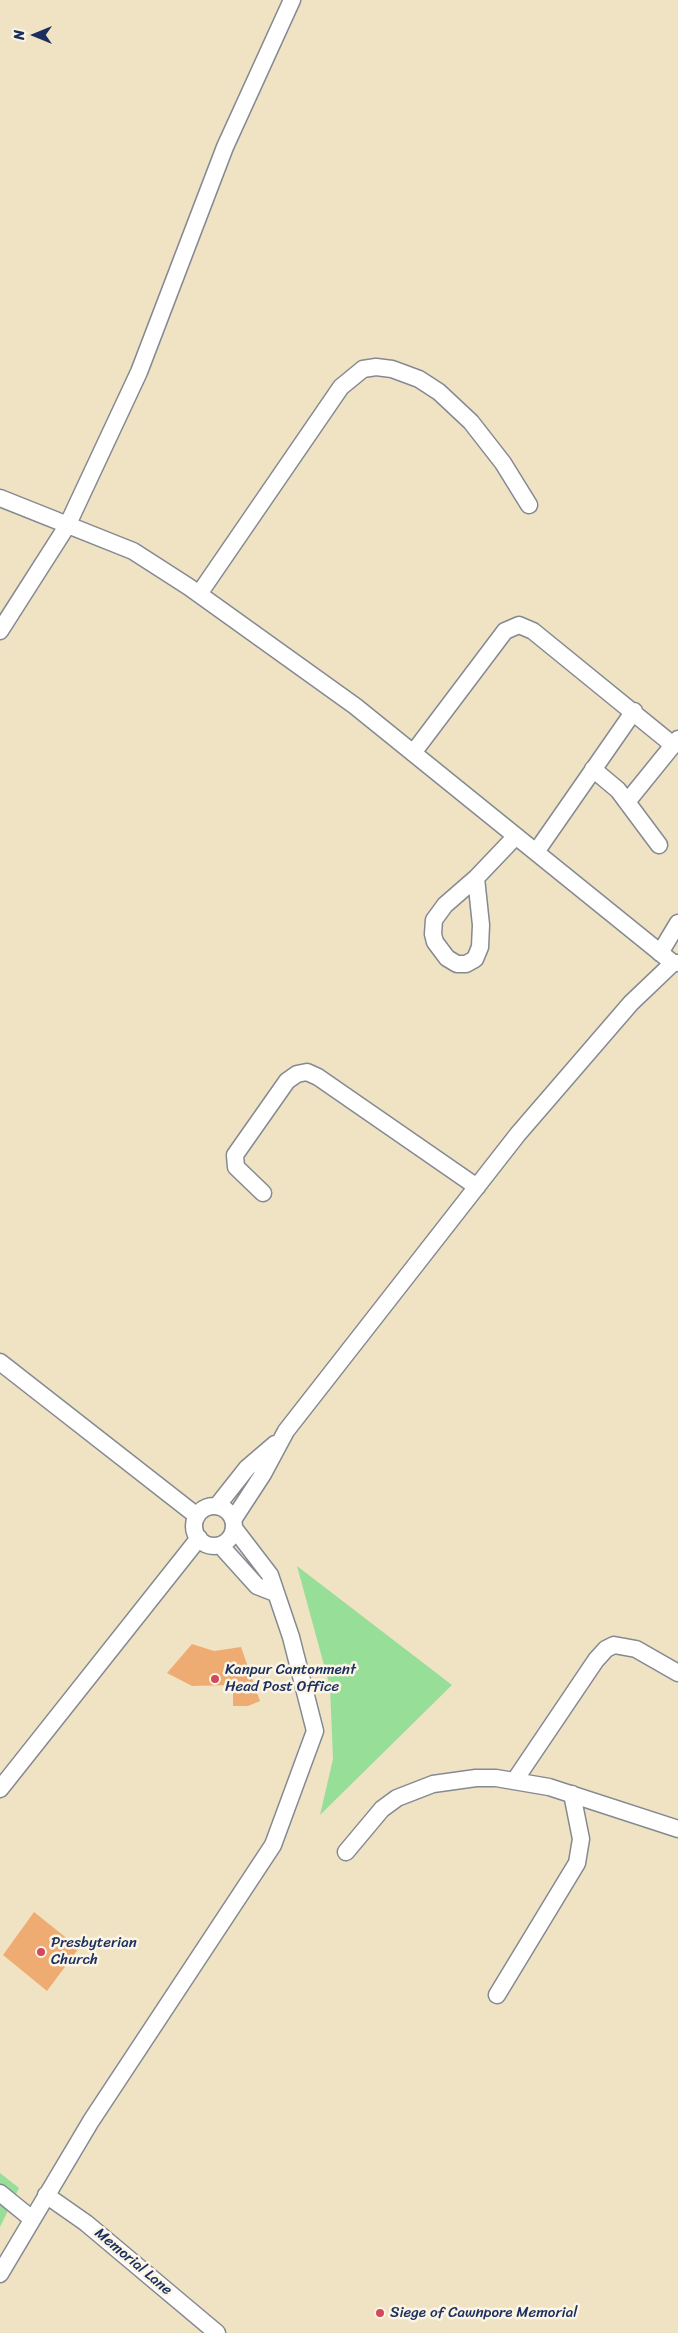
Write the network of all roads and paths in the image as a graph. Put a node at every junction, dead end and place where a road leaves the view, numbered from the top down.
1 (292, 0) edge
2 (0, 498) edge
3 (529, 504) dead end
4 (67, 526) junction
5 (199, 594) junction
6 (0, 631) edge
7 (634, 712) junction
8 (675, 742) edge
9 (413, 753) junction
10 (594, 769) junction
11 (627, 802) junction
12 (516, 836) junction
13 (659, 845) dead end
14 (536, 852) junction
15 (476, 878) junction
16 (678, 923) edge
17 (660, 952) junction
18 (675, 963) edge
19 (477, 1187) junction
20 (263, 1193) dead end
21 (0, 1362) edge
22 (283, 1437) junction
23 (217, 1506) junction
24 (197, 1516) junction
25 (234, 1524) junction
26 (199, 1538) junction
27 (220, 1545) junction
28 (275, 1593) junction
29 (678, 1672) edge
30 (515, 1780) junction
31 (0, 1789) edge
32 (572, 1794) junction
33 (678, 1829) edge
34 (346, 1852) dead end
35 (496, 1995) dead end
36 (0, 2193) edge
37 (46, 2196) junction
38 (32, 2219) junction
39 (0, 2274) edge
40 (217, 2333) edge

1 - 4 street
2 - 4 street
3 - 5 street
4 - 5 street
4 - 6 street
5 - 9 street
7 - 8 street
7 - 9 street
7 - 10 street
8 - 11 street
9 - 12 street
10 - 11 street
10 - 14 street
11 - 13 street
12 - 14 street
12 - 15 street
14 - 17 street
15 - 15 street
16 - 17 street
17 - 18 street
18 - 19 street
19 - 20 street
19 - 22 street
21 - 24 street
22 - 23 street
22 - 25 street
23 - 24 street
23 - 25 street
24 - 26 street
25 - 27 street
25 - 28 street
26 - 27 street
26 - 31 street
27 - 28 street
28 - 37 street
29 - 30 street
30 - 32 street
30 - 34 street
32 - 33 street
32 - 35 street
36 - 38 street
37 - 38 street
37 - 40 street, Memorial Lane
38 - 39 street

